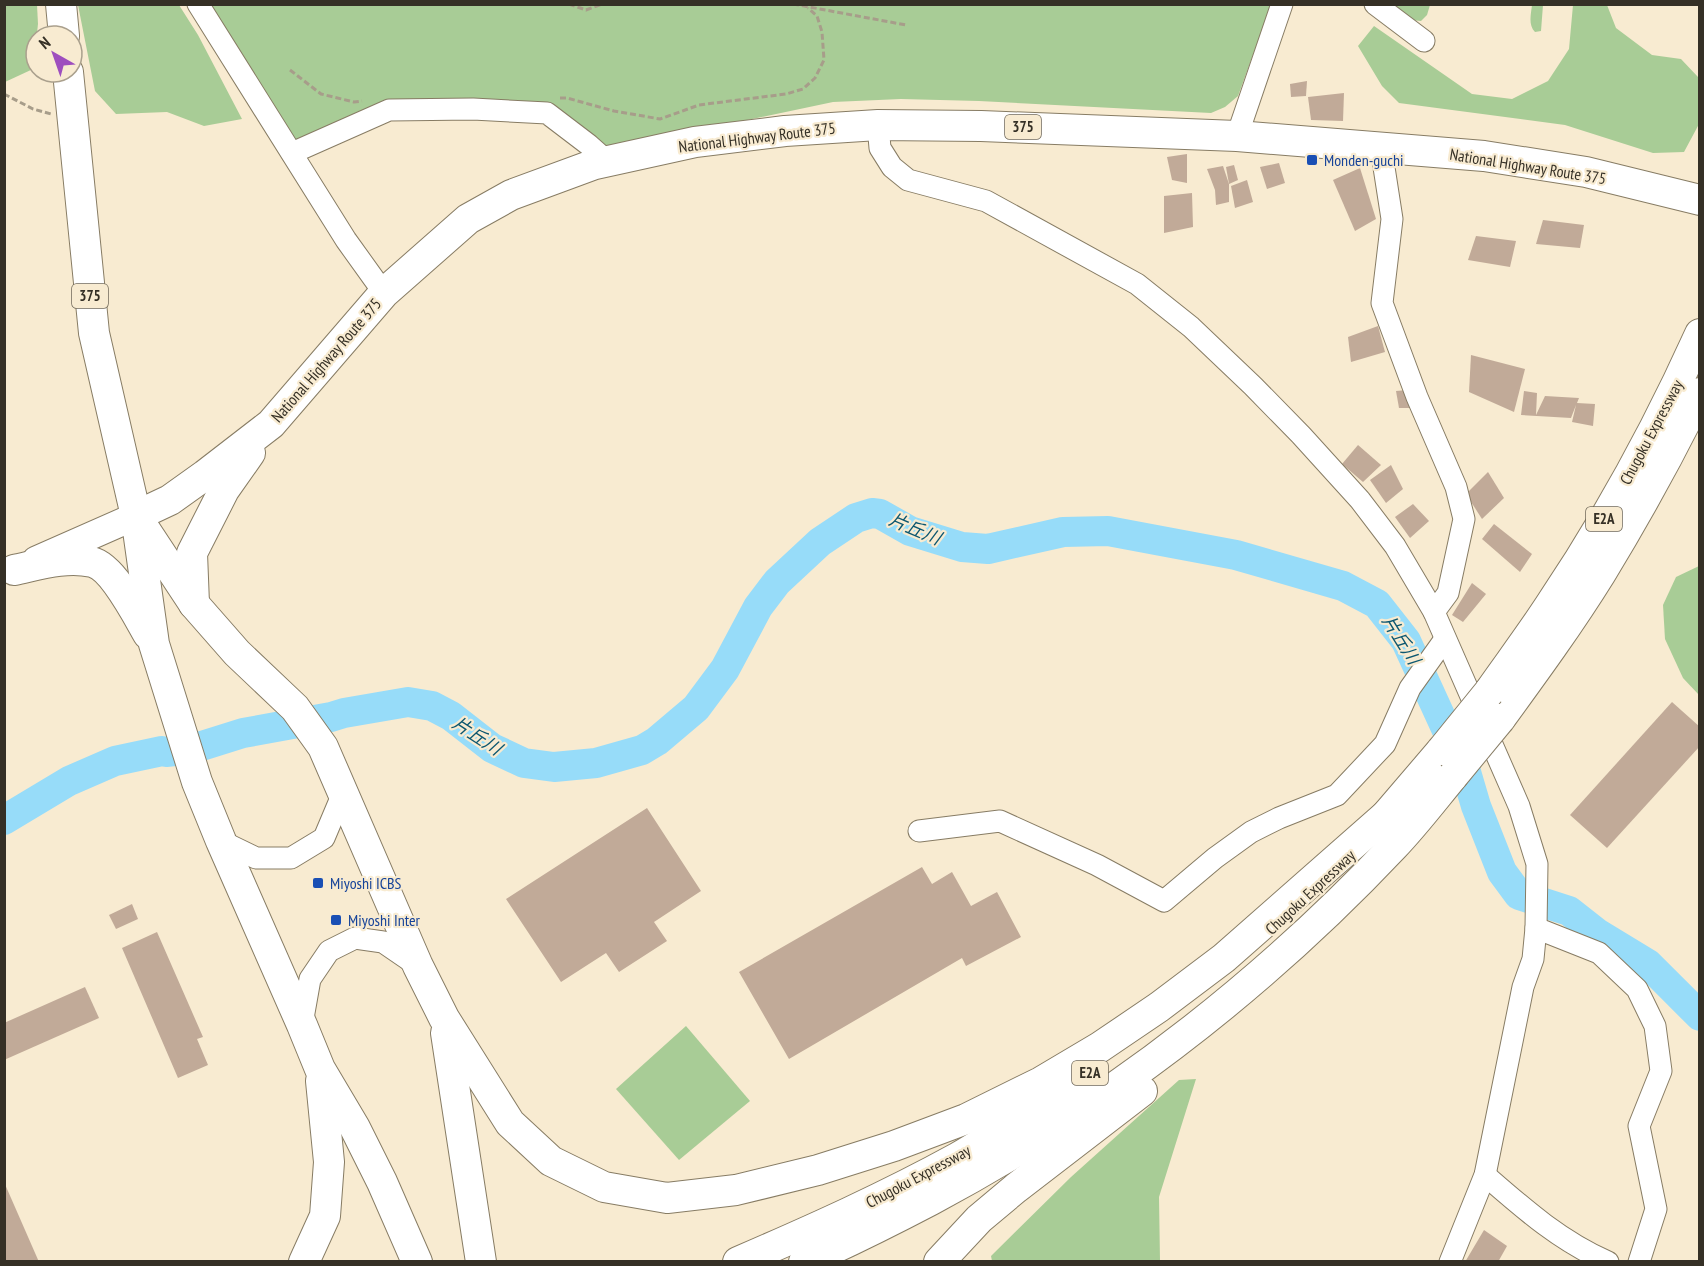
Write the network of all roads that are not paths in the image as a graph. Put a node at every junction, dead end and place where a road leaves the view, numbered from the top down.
1 (61, 4) edge
2 (198, 4) edge
3 (1282, 4) edge
4 (1375, 4) edge
5 (63, 24) edge
6 (1424, 41) dead end
7 (69, 84) edge
8 (878, 125) junction
9 (1237, 136) junction
10 (1381, 148) junction
11 (292, 153) junction
12 (607, 162) junction
13 (1699, 197) edge
14 (384, 293) junction
15 (1700, 333) edge
16 (1700, 393) edge
17 (271, 424) junction
18 (136, 516) junction
19 (9, 572) edge
20 (194, 604) junction
21 (1434, 612) junction
22 (1445, 639) junction
23 (154, 644) junction
24 (1448, 763) junction
25 (343, 793) junction
26 (1391, 811) junction
27 (919, 831) dead end
28 (221, 841) junction
29 (1395, 845) junction
30 (1536, 928) junction
31 (418, 966) junction
32 (444, 1018) junction
33 (302, 1025) junction
34 (320, 1070) junction
35 (1485, 1175) junction
36 (304, 1262) edge
37 (417, 1262) edge
38 (481, 1262) edge
39 (738, 1262) edge
40 (804, 1262) edge
41 (939, 1262) edge
42 (1450, 1262) edge
43 (1608, 1262) edge
44 (1639, 1262) edge

1 - 5 highway
2 - 11 street
3 - 9 street
4 - 6 street
7 - 18 highway, 375
8 - 9 highway, National Highway Route 375 / 375
8 - 12 highway, National Highway Route 375 / 375
8 - 21 street
9 - 10 highway, National Highway Route 375 / 375
10 - 13 highway, National Highway Route 375 / 375
10 - 21 street
11 - 12 street
11 - 14 street
12 - 14 highway, National Highway Route 375 / 375
14 - 17 highway, National Highway Route 375 / 375
15 - 24 highway, Chugoku Expressway / E2A, bridge
16 - 24 highway, Chugoku Expressway / E2A, bridge
17 - 18 highway, National Highway Route 375 / 375
17 - 20 highway
18 - 19 main road
18 - 20 highway
18 - 23 highway
19 - 23 highway
20 - 25 highway
21 - 22 street
22 - 27 street
22 - 30 street
23 - 28 highway
24 - 26 highway, Chugoku Expressway / E2A
24 - 29 highway, Chugoku Expressway / E2A
25 - 28 street
25 - 31 highway
26 - 32 highway
26 - 39 highway, Chugoku Expressway / E2A
28 - 33 highway
29 - 40 highway, Chugoku Expressway / E2A
29 - 41 highway
30 - 35 street
30 - 44 street
31 - 32 highway
31 - 33 street
32 - 38 highway
33 - 34 highway
34 - 36 highway
34 - 37 highway
35 - 42 street
35 - 43 street

